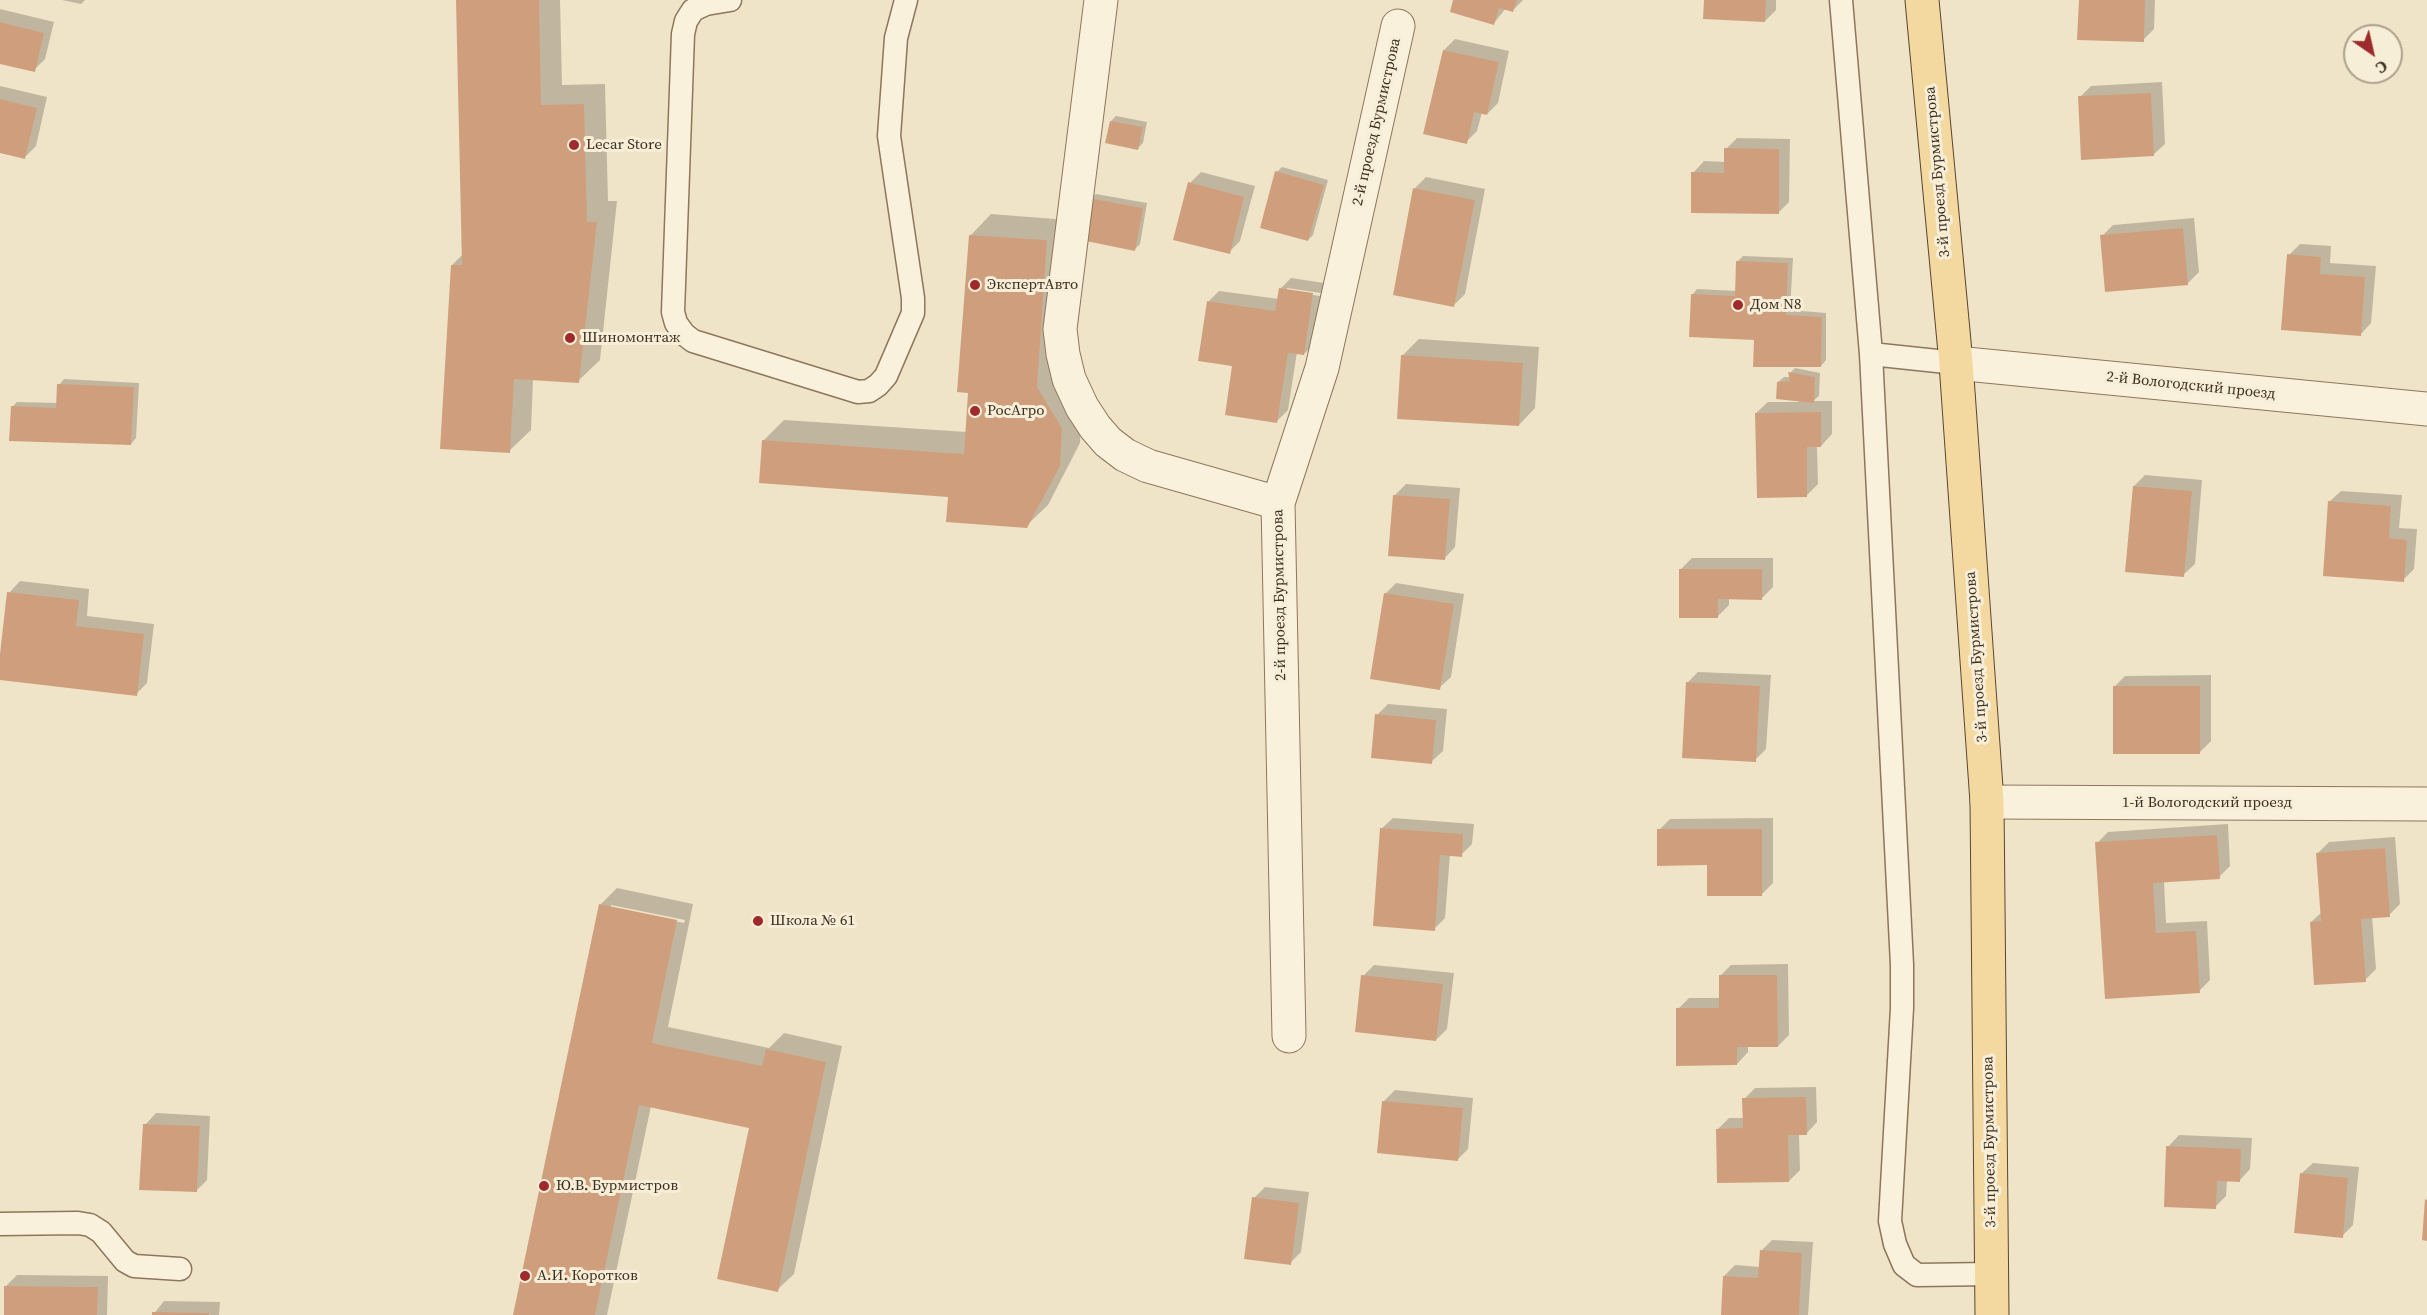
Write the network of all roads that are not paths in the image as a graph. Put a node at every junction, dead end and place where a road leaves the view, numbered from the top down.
1 (730, 0) edge
2 (906, 0) edge
3 (1101, 0) edge
4 (1841, 0) edge
5 (1922, 0) edge
6 (687, 5) edge
7 (1398, 26) dead end
8 (1871, 354) junction
9 (1956, 363) junction
10 (2427, 409) edge
11 (1278, 503) junction
12 (1987, 802) junction
13 (2427, 804) edge
14 (1289, 1036) dead end
15 (0, 1224) edge
16 (180, 1269) dead end
17 (1992, 1274) junction
18 (1992, 1315) edge

1 - 6 lane
2 - 6 lane
3 - 11 street
4 - 8 lane
5 - 9 main road, 3-й проезд Бурмистрова
7 - 11 street, 2-й проезд Бурмистрова
8 - 9 lane
8 - 17 lane
9 - 10 street, 2-й Вологодский проезд
9 - 12 main road, 3-й проезд Бурмистрова
11 - 14 street, 2-й проезд Бурмистрова
12 - 13 street, 1-й Вологодский проезд
12 - 17 main road, 3-й проезд Бурмистрова
15 - 16 lane
17 - 18 main road, 3-й проезд Бурмистрова

